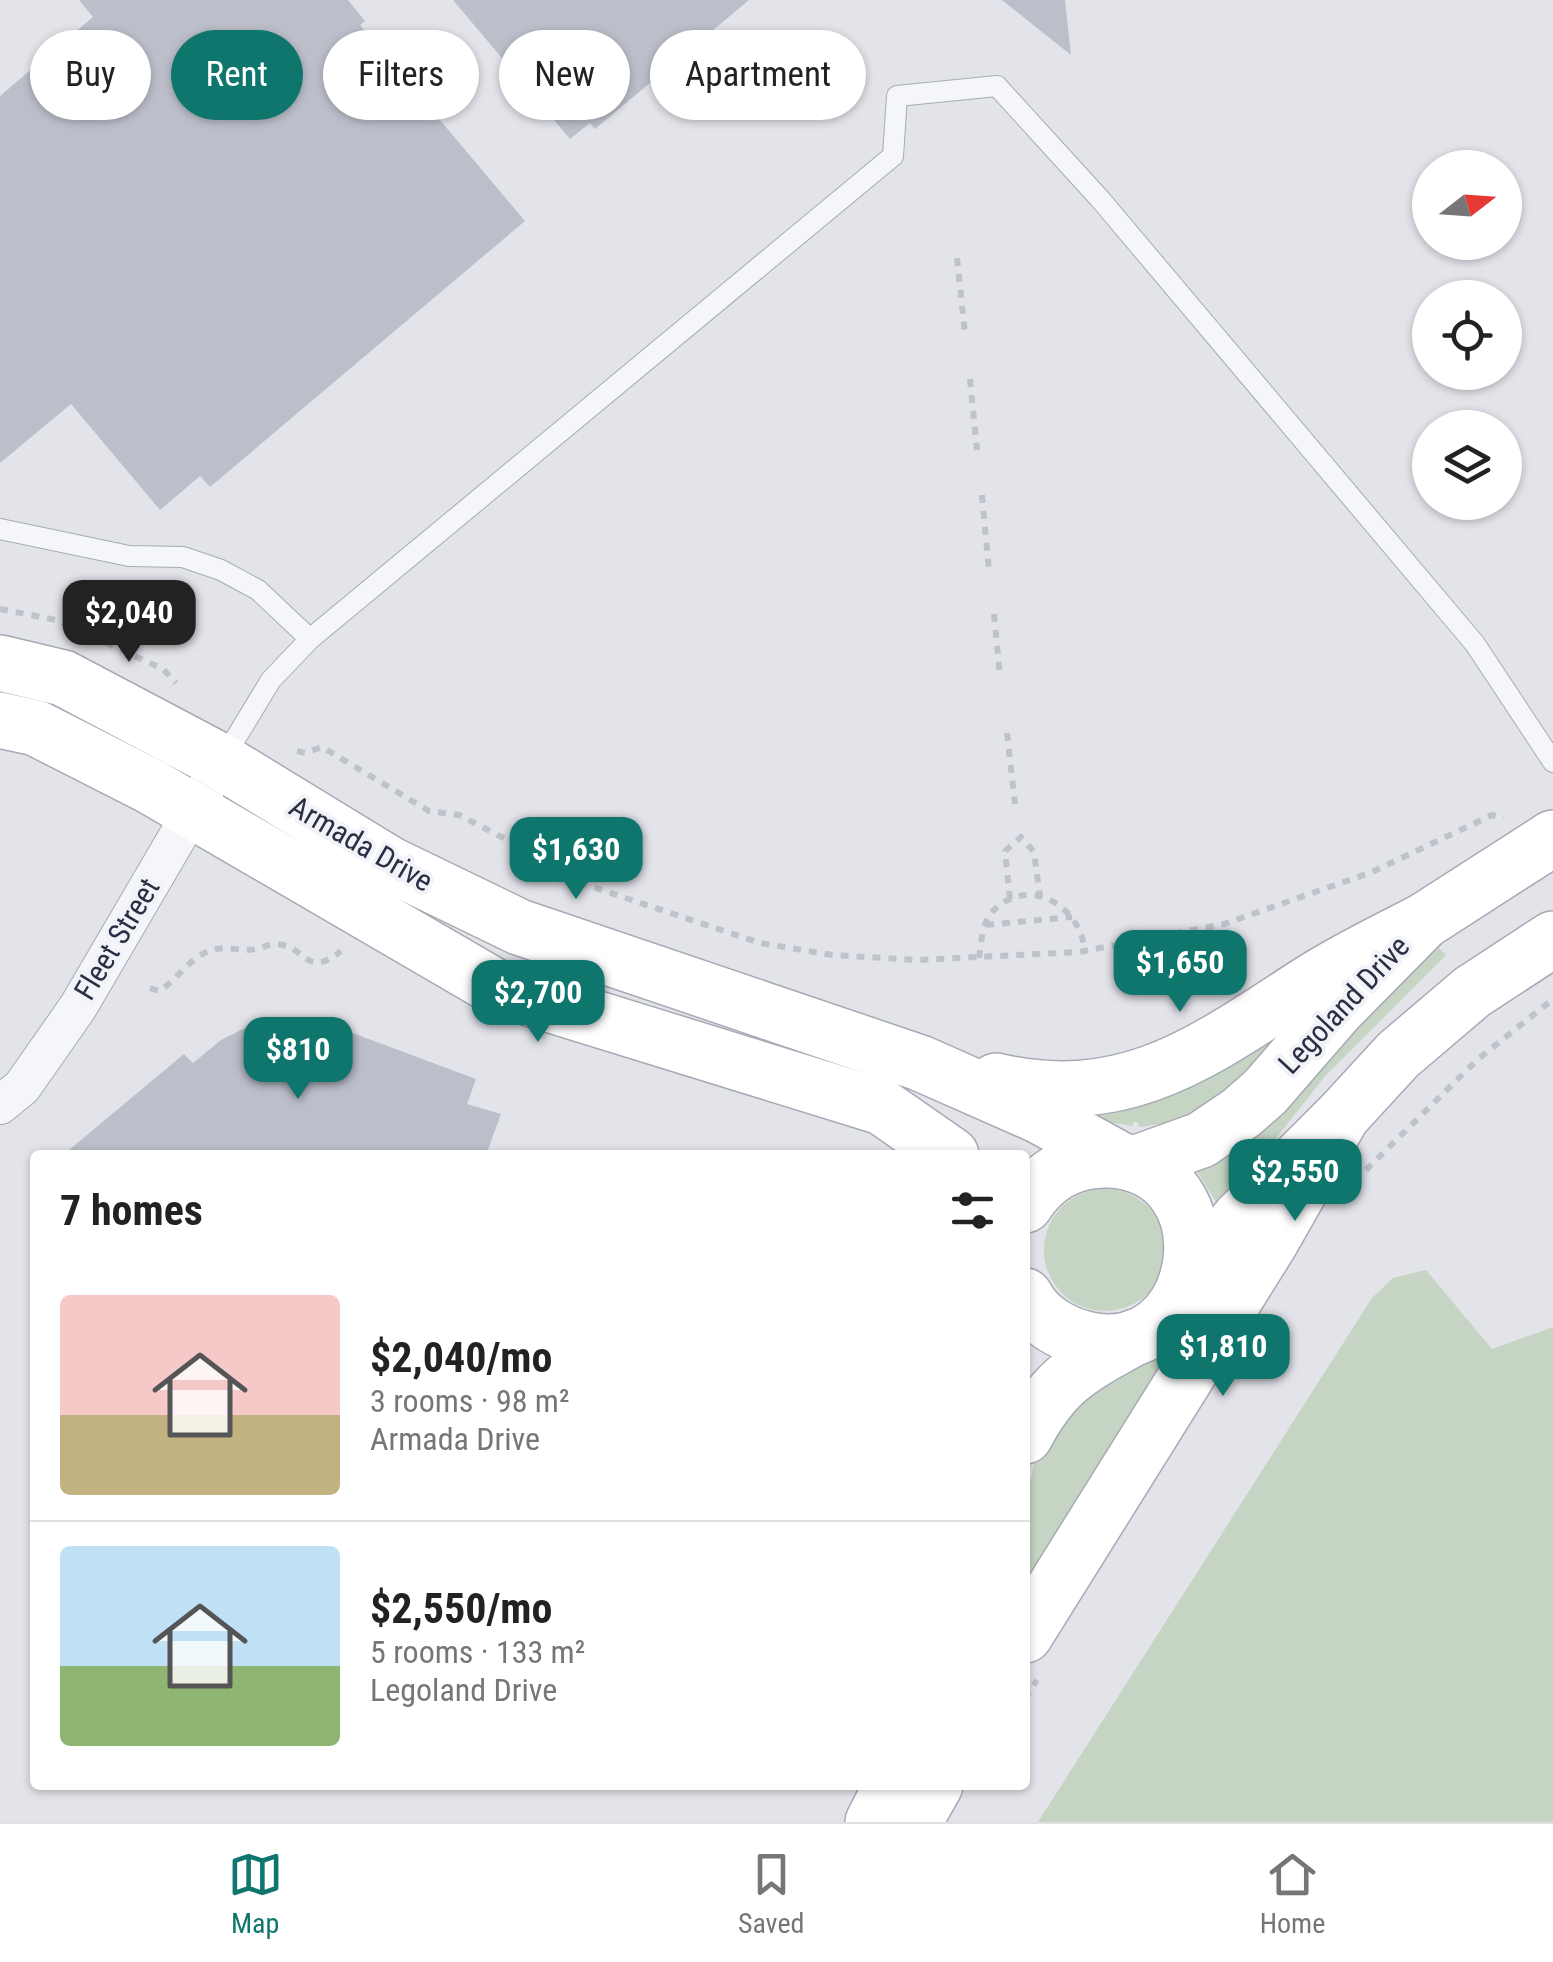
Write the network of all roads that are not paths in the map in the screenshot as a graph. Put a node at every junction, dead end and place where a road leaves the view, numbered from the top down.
1 (0, 529) edge
2 (310, 639) junction
3 (0, 662) edge
4 (0, 720) edge
5 (222, 762) junction
6 (1553, 762) edge
7 (194, 810) junction
8 (1531, 829) edge
9 (1424, 921) junction
10 (1553, 938) edge
11 (920, 1063) junction
12 (0, 1105) edge
13 (1342, 1116) junction
14 (943, 1150) edge
15 (1128, 1162) junction
16 (1030, 1196) edge
17 (1190, 1279) junction
18 (1030, 1308) edge
19 (1146, 1331) junction
20 (1030, 1427) edge
21 (1030, 1627) edge
22 (889, 1790) edge
23 (932, 1790) edge
24 (873, 1822) edge
25 (914, 1822) edge

1 - 2 lane
2 - 5 lane
2 - 6 lane
3 - 5 main road, Armada Drive
4 - 7 main road, Armada Drive
5 - 7 street, Fleet Street
5 - 11 main road, Armada Drive
7 - 12 street, Fleet Street
7 - 14 main road, Armada Drive
8 - 9 main road, Legoland Drive
9 - 11 main road
9 - 15 main road, Legoland Drive
10 - 13 main road
11 - 15 main road, Armada Drive
13 - 17 main road
13 - 21 main road
15 - 16 main road, Legoland Drive
15 - 17 main road, Armada Drive
17 - 19 main road
18 - 19 main road
19 - 20 main road
22 - 24 main road
23 - 25 main road

